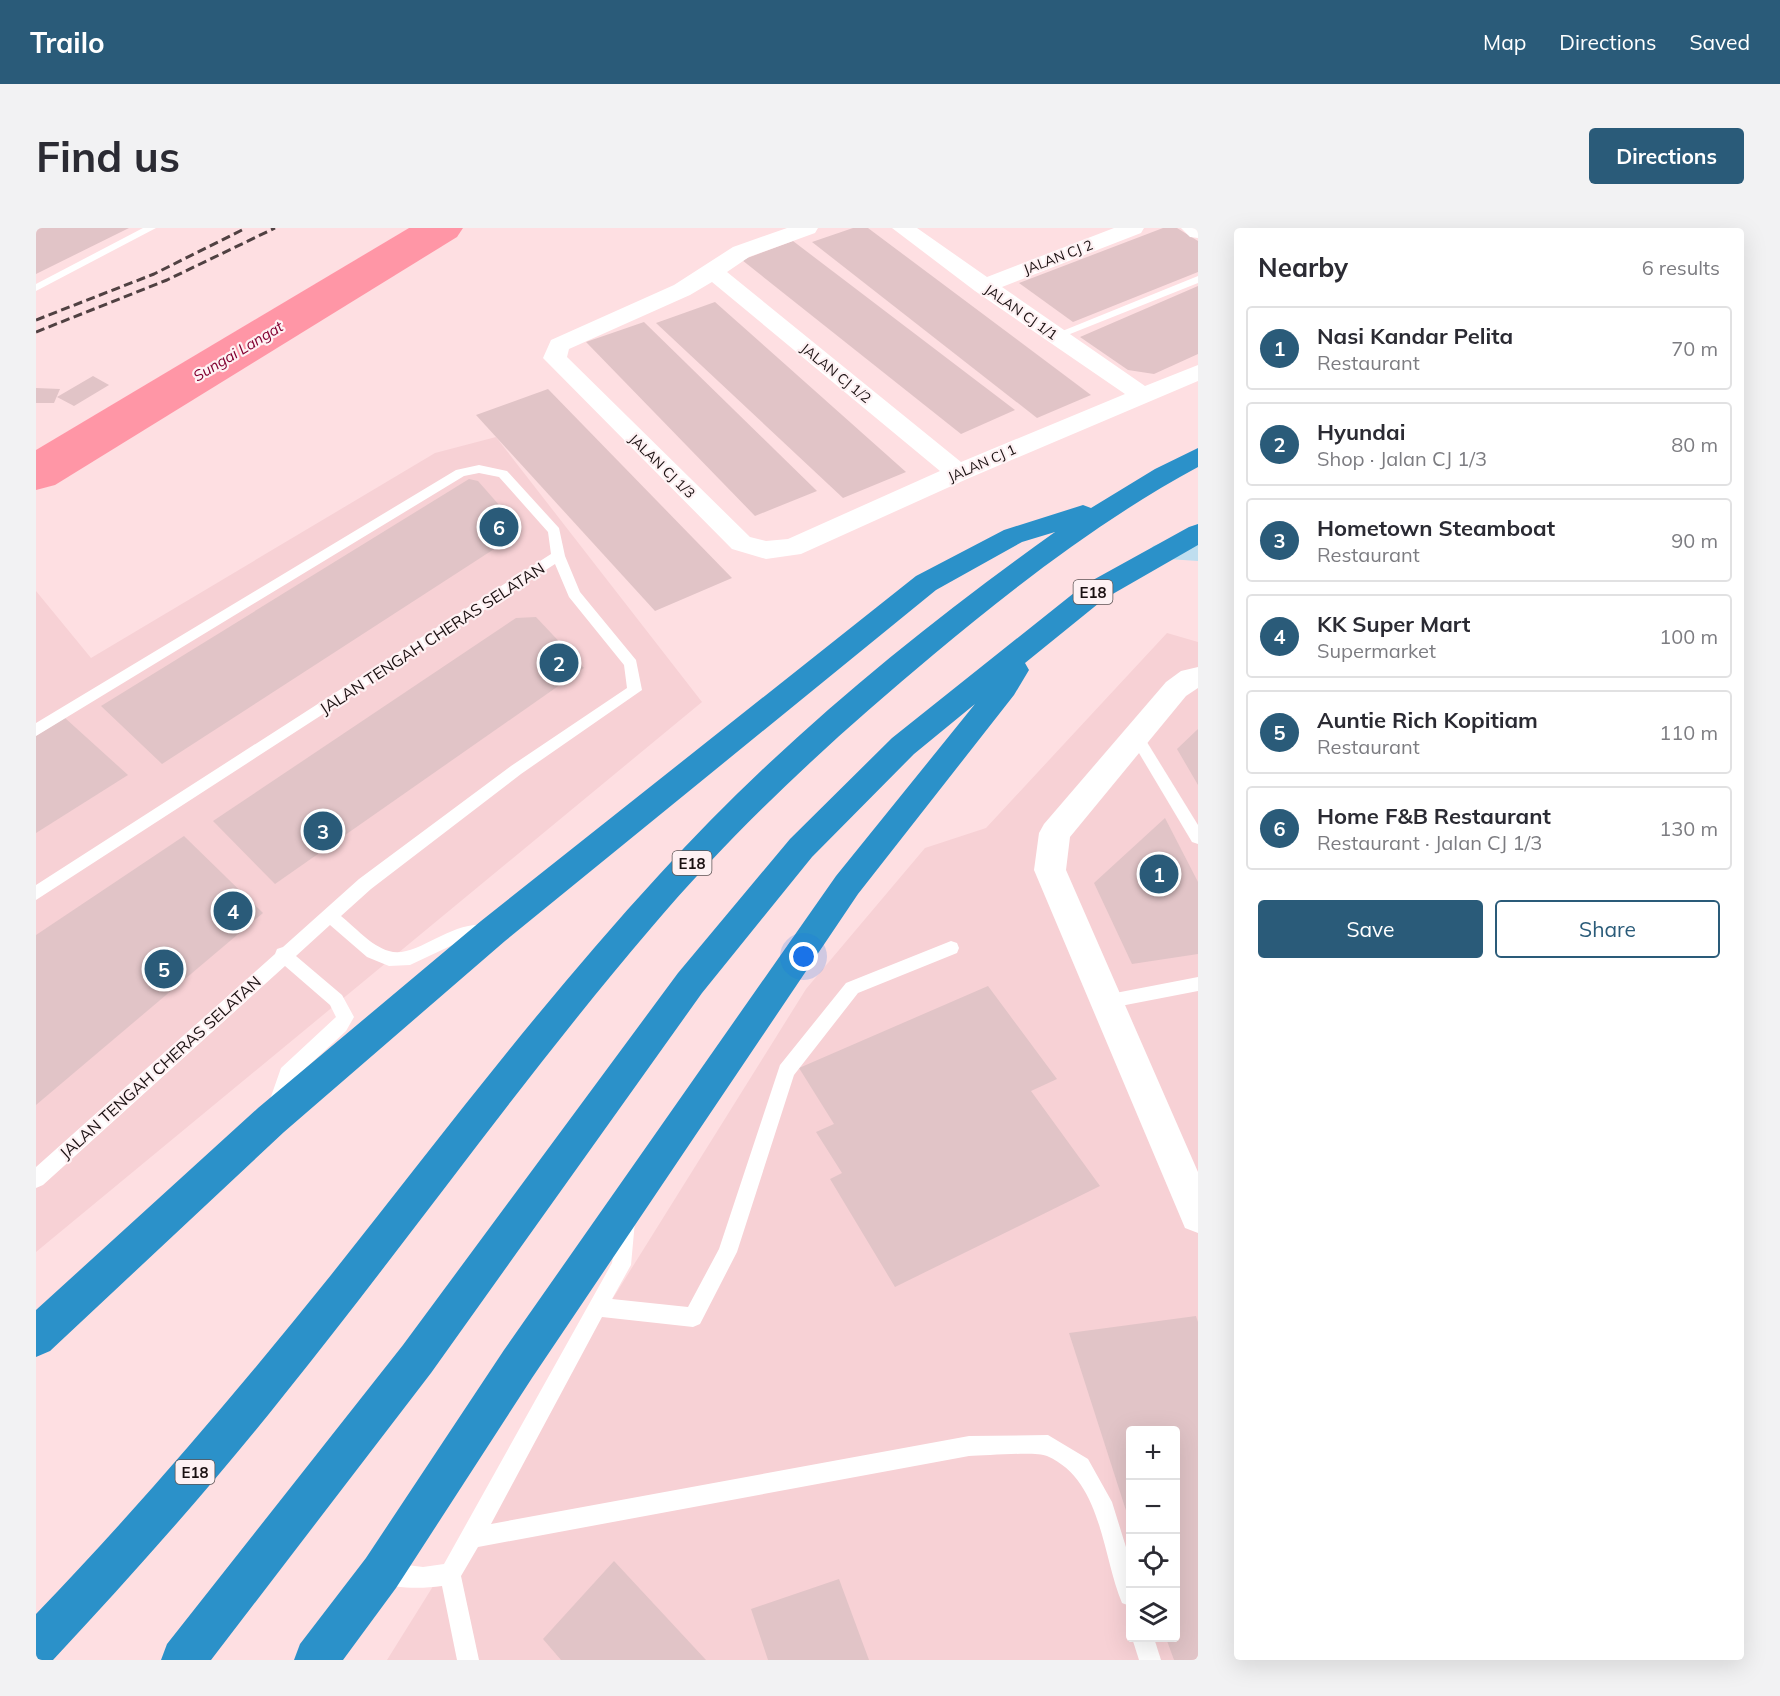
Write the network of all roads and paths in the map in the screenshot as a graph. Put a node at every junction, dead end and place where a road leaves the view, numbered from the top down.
1 (151, 228) edge
2 (807, 228) edge
3 (903, 228) edge
4 (1133, 228) edge
5 (1192, 228) edge
6 (1198, 232) edge
7 (713, 272) junction
8 (1198, 279) edge
9 (983, 286) junction
10 (36, 288) edge
11 (1056, 336) junction
12 (1198, 372) edge
13 (1141, 394) junction
14 (1198, 456) edge
15 (958, 474) junction
16 (1110, 506) junction
17 (1198, 533) edge
18 (766, 550) joint
19 (1162, 552) junction
20 (1198, 552) edge
21 (558, 556) junction
22 (1032, 643) junction
23 (1198, 677) edge
24 (36, 730) edge
25 (1137, 738) junction
26 (1198, 838) edge
27 (36, 893) edge
28 (330, 916) junction
29 (493, 932) junction
30 (951, 948) dead end
31 (284, 954) junction
32 (1198, 984) edge
33 (1106, 1002) junction
34 (271, 1120) junction
35 (36, 1179) edge
36 (629, 1203) junction
37 (1198, 1215) edge
38 (599, 1306) junction
39 (36, 1336) edge
40 (472, 1538) junction
41 (381, 1573) junction
42 (450, 1574) junction
43 (1129, 1588) edge
44 (1144, 1642) edge
45 (36, 1646) edge
46 (183, 1660) edge
47 (316, 1660) edge
48 (468, 1660) edge
49 (1150, 1660) edge

1 - 10 lane
2 - 7 street
3 - 9 street, JALAN CJ 1/1
4 - 9 street, JALAN CJ 2
5 - 6 street
7 - 15 street, JALAN CJ 1/2
7 - 18 street, JALAN CJ 1/3
8 - 11 lane
9 - 11 street, JALAN CJ 1/1
11 - 13 street, JALAN CJ 1/1
12 - 13 street, JALAN CJ 1
13 - 15 street, JALAN CJ 1
14 - 16 highway, E18
15 - 18 street, JALAN CJ 1
16 - 29 highway
16 - 45 highway, E18
17 - 19 highway, E18
19 - 20 street
19 - 22 highway, E18
21 - 24 lane
21 - 27 lane, JALAN TENGAH CHERAS SELATAN
21 - 28 lane, JALAN TENGAH CHERAS SELATAN
22 - 36 highway
22 - 46 highway, E18
23 - 25 street
25 - 26 lane
25 - 33 street
28 - 29 lane
28 - 31 lane, JALAN TENGAH CHERAS SELATAN
29 - 34 highway
30 - 38 lane
31 - 34 lane
31 - 35 lane, JALAN TENGAH CHERAS SELATAN
32 - 33 lane
33 - 37 street
34 - 39 highway
36 - 38 lane
36 - 41 highway
38 - 40 lane
40 - 42 lane
40 - 43 lane
41 - 42 lane
41 - 47 highway
42 - 48 lane
44 - 49 lane

